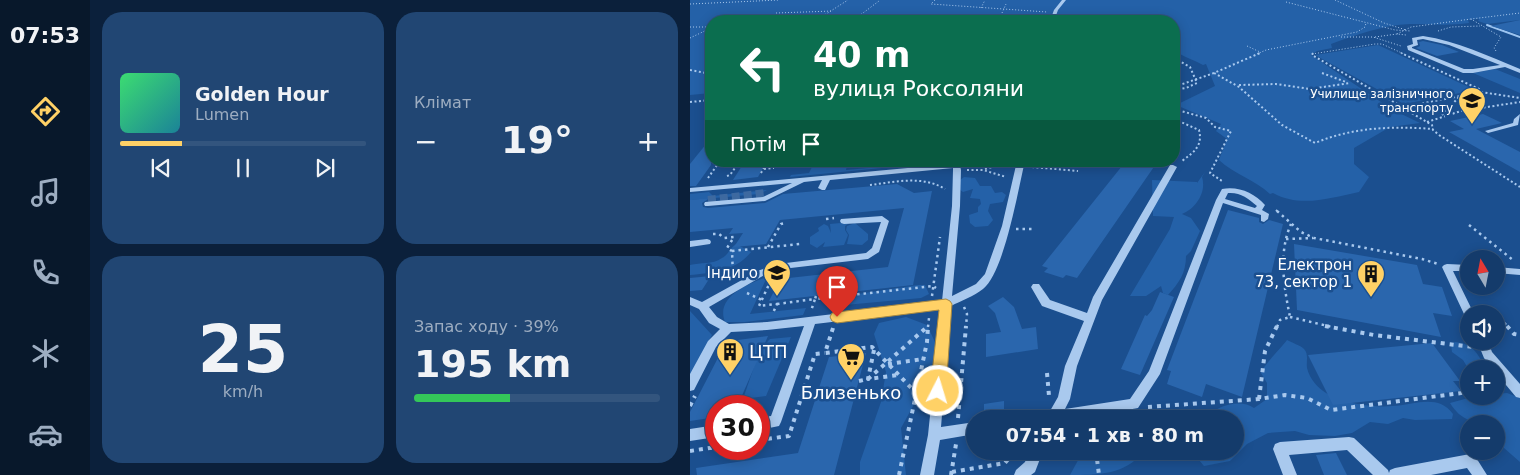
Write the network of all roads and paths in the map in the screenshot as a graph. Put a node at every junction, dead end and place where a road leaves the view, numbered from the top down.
1 (766, 0) edge
2 (778, 0) edge
3 (848, 0) edge
4 (935, 0) edge
5 (986, 0) edge
6 (1064, 0) edge
7 (1335, 0) edge
8 (879, 1) edge
9 (1286, 2) dead end
10 (690, 4) edge
11 (1006, 4) dead end
12 (982, 8) junction
13 (1003, 10) junction
14 (834, 11) junction
15 (1056, 12) junction
16 (776, 13) dead end
17 (1002, 13) dead end
18 (1520, 13) edge
19 (826, 15) edge
20 (860, 15) edge
21 (1055, 15) edge
22 (1471, 19) junction
23 (1366, 23) junction
24 (1482, 26) junction
25 (690, 27) edge
26 (705, 28) edge
27 (1406, 30) junction
28 (705, 31) edge
29 (1402, 31) junction
30 (1397, 34) junction
31 (1337, 37) junction
32 (1373, 37) junction
33 (1420, 37) junction
34 (690, 38) edge
35 (1247, 46) dead end
36 (1410, 48) junction
37 (1260, 52) junction
38 (1180, 59) edge
39 (1504, 65) junction
40 (690, 70) edge
41 (1520, 71) edge
42 (705, 73) edge
43 (1214, 73) junction
44 (1322, 73) dead end
45 (1239, 85) junction
46 (1180, 86) edge
47 (1180, 88) edge
48 (1481, 92) junction
49 (1459, 96) junction
50 (1520, 98) edge
51 (705, 101) edge
52 (690, 102) edge
53 (1520, 102) edge
54 (1403, 105) junction
55 (1180, 111) edge
56 (1441, 116) junction
57 (1520, 116) edge
58 (1180, 122) edge
59 (1427, 122) junction
60 (1518, 125) edge
61 (1432, 129) junction
62 (1488, 131) dead end
63 (1180, 163) edge
64 (716, 167) edge
65 (736, 167) edge
66 (783, 167) edge
67 (910, 167) edge
68 (956, 167) edge
69 (963, 167) edge
70 (997, 167) edge
71 (1020, 167) edge
72 (1044, 167) edge
73 (775, 168) dead end
74 (1173, 168) edge
75 (764, 169) joint
76 (983, 170) junction
77 (1078, 171) dead end
78 (761, 174) dead end
79 (827, 177) junction
80 (724, 178) dead end
81 (712, 179) dead end
82 (807, 179) junction
83 (794, 180) junction
84 (775, 182) junction
85 (909, 182) dead end
86 (1016, 182) junction
87 (936, 183) junction
88 (942, 183) dead end
89 (1520, 187) edge
90 (822, 188) dead end
91 (1230, 189) junction
92 (690, 190) edge
93 (946, 190) dead end
94 (766, 193) tunnel mouth
95 (1220, 200) junction
96 (708, 204) dead end
97 (1260, 207) joint
98 (826, 219) dead end
99 (1264, 219) dead end
100 (840, 220) joint
101 (786, 223) dead end
102 (1291, 224) junction
103 (1469, 225) dead end
104 (941, 229) dead end
105 (1004, 229) junction
106 (1034, 229) dead end
107 (708, 238) joint
108 (1314, 238) junction
109 (1286, 239) junction
110 (690, 244) edge
111 (800, 244) dead end
112 (768, 247) junction
113 (732, 251) junction
114 (776, 267) junction
115 (1447, 267) junction
116 (1460, 268) edge
117 (1505, 271) edge
118 (1519, 272) edge
119 (933, 286) junction
120 (734, 288) junction
121 (1036, 288) dead end
122 (816, 298) junction
123 (932, 298) dead end
124 (958, 298) junction
125 (946, 299) junction
126 (690, 301) edge
127 (776, 304) junction
128 (1465, 305) edge
129 (703, 306) junction
130 (930, 316) dead end
131 (1290, 317) junction
132 (1088, 318) junction
133 (809, 323) junction
134 (1505, 324) edge
135 (767, 326) junction
136 (928, 326) junction
137 (728, 328) junction
138 (1520, 335) edge
139 (1460, 343) edge
140 (874, 349) junction
141 (1488, 350) edge
142 (923, 360) junction
143 (888, 363) junction
144 (1047, 373) dead end
145 (898, 375) junction
146 (858, 380) dead end
147 (868, 380) junction
148 (694, 388) edge
149 (916, 393) junction
150 (1460, 393) edge
151 (1520, 393) edge
152 (1259, 399) junction
153 (1046, 403) dead end
154 (1134, 404) junction
155 (690, 406) edge
156 (1057, 410) edge
157 (1096, 410) edge
158 (958, 422) dead end
159 (770, 423) edge
160 (966, 430) edge
161 (705, 432) edge
162 (690, 434) edge
163 (934, 435) junction
164 (705, 449) edge
165 (956, 449) dead end
166 (690, 451) edge
167 (1008, 460) edge
168 (1033, 460) edge
169 (1097, 460) edge
170 (951, 474) edge
171 (899, 475) edge
172 (927, 475) edge
173 (1021, 475) edge
174 (1099, 475) edge
175 (1290, 475) edge
176 (1383, 475) edge
177 (1395, 475) edge
178 (1480, 475) edge

1 - 2 path
1 - 10 path
3 - 14 path
4 - 12 path
5 - 12 path
6 - 15 lane
7 - 27 path
8 - 20 path
9 - 23 path
11 - 13 path
12 - 13 path
13 - 15 path
13 - 17 path
14 - 16 path
14 - 19 path
15 - 21 lane
18 - 22 path
22 - 24 path
22 - 27 path
23 - 29 path
23 - 31 path
24 - 33 path
24 - 39 path
25 - 26 path
27 - 29 path
27 - 29 path
28 - 34 path
29 - 30 path
30 - 32 path
30 - 33 path
31 - 32 path
31 - 37 path
32 - 36 path
33 - 36 lane
33 - 39 lane
35 - 37 path
36 - 39 lane
37 - 43 path
38 - 47 path
39 - 41 street
40 - 42 path
43 - 45 path
43 - 46 path
44 - 45 path
45 - 61 path
48 - 49 path
48 - 50 path
48 - 54 path
49 - 54 path
49 - 56 path
51 - 52 path
53 - 56 path
54 - 59 path
55 - 91 path
56 - 59 path
57 - 60 lane
58 - 63 path
59 - 61 path
60 - 62 lane
61 - 89 path
64 - 81 path
65 - 80 path
66 - 84 lane
67 - 79 lane
68 - 125 lane
69 - 76 path
70 - 76 path
71 - 86 lane
72 - 77 path
73 - 75 path
74 - 132 lane
75 - 78 path
76 - 86 path
79 - 82 lane
79 - 90 lane
82 - 83 lane
82 - 96 lane
83 - 84 lane
83 - 94 lane
84 - 92 lane
85 - 87 path
86 - 105 lane
87 - 88 path
87 - 93 path
91 - 95 lane
91 - 97 lane
95 - 99 street
95 - 154 lane
97 - 102 path
98 - 100 path
100 - 114 lane
101 - 112 path
102 - 108 path
102 - 109 path
103 - 118 path
104 - 119 path
105 - 106 path
105 - 124 lane
107 - 110 lane
107 - 113 path
108 - 109 path
108 - 115 path
109 - 131 path
111 - 112 path
112 - 113 path
113 - 120 path
114 - 120 lane
114 - 127 path
115 - 116 lane
115 - 128 lane
117 - 118 lane
119 - 122 path
119 - 123 path
119 - 125 path
120 - 129 lane
121 - 132 street
122 - 127 path
122 - 133 path
124 - 125 lane
124 - 158 path
125 - 133 lane
125 - 163 street
126 - 129 lane
127 - 135 path
129 - 137 lane
130 - 136 path
131 - 139 path
131 - 152 path
132 - 156 lane
133 - 135 lane
133 - 140 path
133 - 159 lane
134 - 138 path
135 - 137 lane
136 - 142 path
136 - 143 path
137 - 148 lane
140 - 143 path
140 - 147 path
141 - 151 lane
142 - 143 path
142 - 149 path
143 - 145 path
143 - 147 path
144 - 153 path
145 - 147 path
145 - 149 path
146 - 147 path
148 - 155 path
149 - 171 path
150 - 152 path
152 - 154 path
154 - 157 lane
160 - 163 street
161 - 162 lane
163 - 172 street
164 - 166 path
165 - 170 path
167 - 170 path
168 - 173 lane
169 - 174 path
175 - 176 lane
177 - 178 lane

